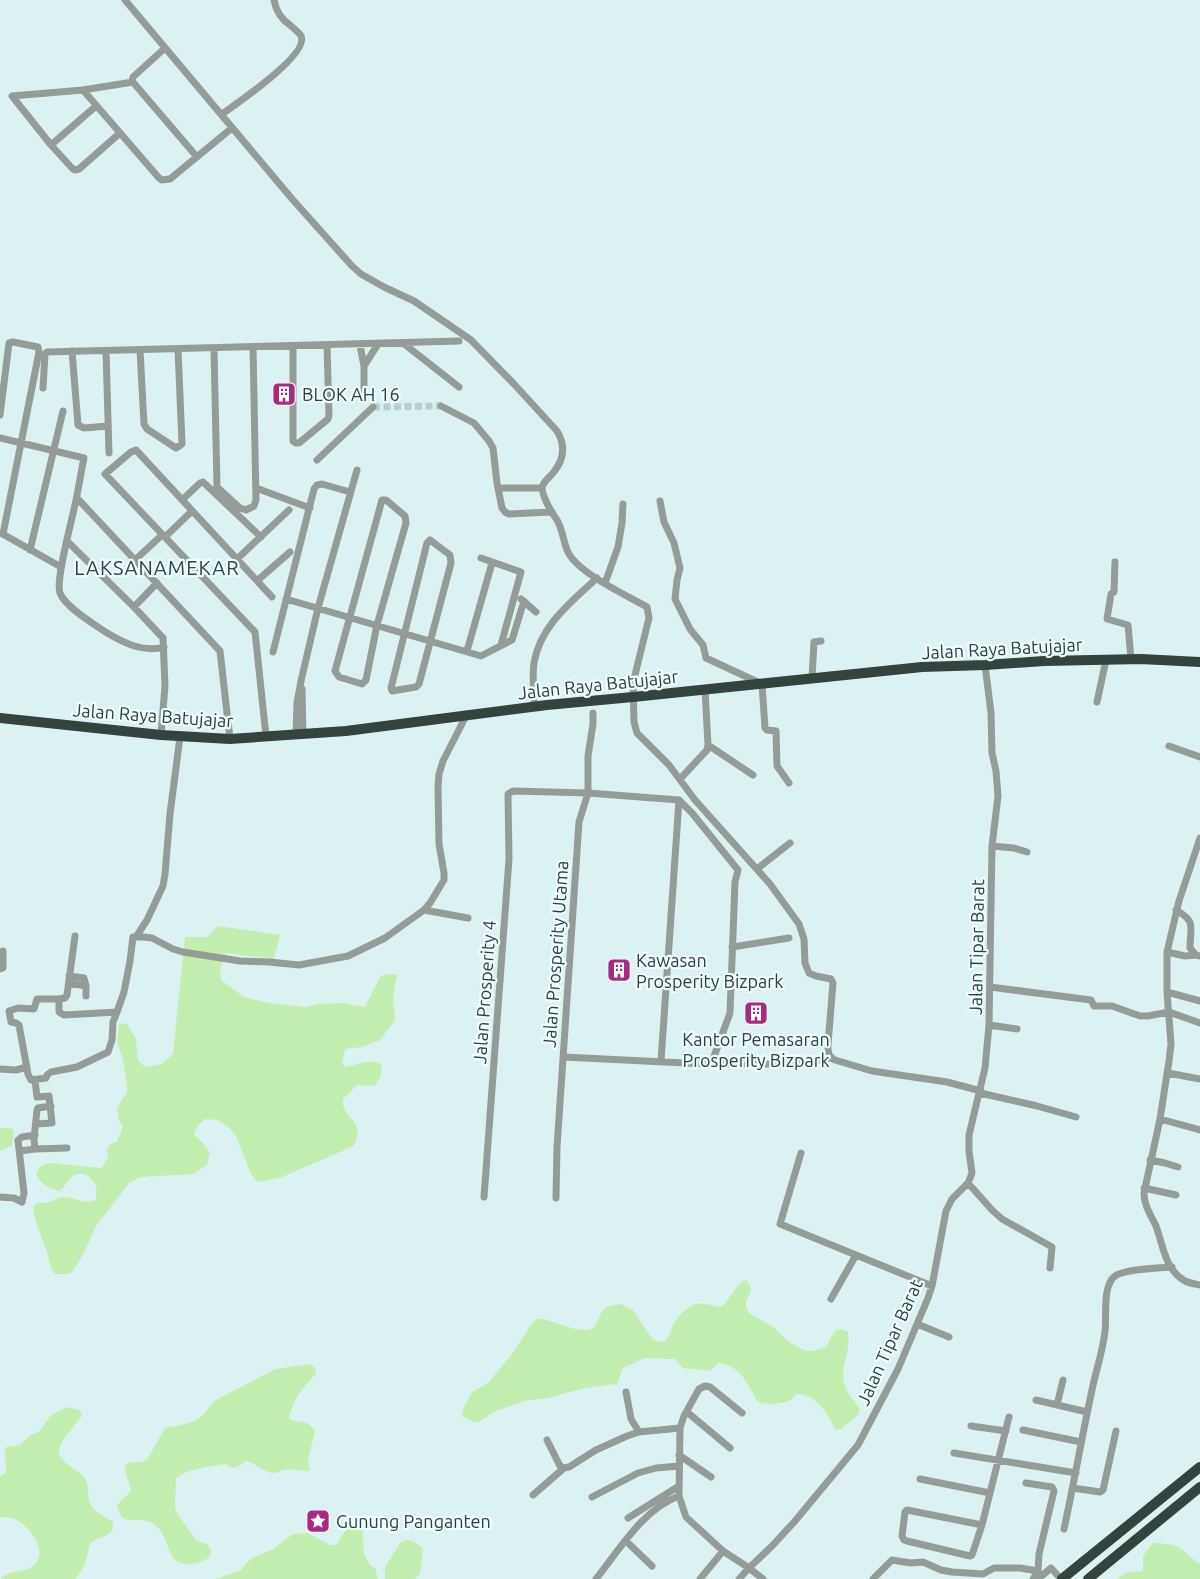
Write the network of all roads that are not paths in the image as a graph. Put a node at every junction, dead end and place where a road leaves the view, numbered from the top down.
1 (125, 0) edge
2 (274, 0) edge
3 (165, 48) junction
4 (133, 82) junction
5 (83, 90) junction
6 (96, 106) junction
7 (222, 114) junction
8 (232, 128) junction
9 (120, 133) junction
10 (51, 145) junction
11 (197, 157) junction
12 (458, 341) dead end
13 (404, 343) junction
14 (378, 344) junction
15 (327, 345) junction
16 (360, 345) junction
17 (293, 346) junction
18 (253, 347) junction
19 (214, 348) junction
20 (178, 349) junction
21 (140, 350) junction
22 (106, 351) junction
23 (72, 352) junction
24 (364, 366) junction
25 (459, 387) dead end
26 (43, 388) dead end
27 (364, 391) dead end
28 (441, 406) tunnel mouth
29 (373, 407) tunnel mouth
30 (62, 411) dead end
31 (0, 415) edge
32 (108, 426) junction
33 (0, 438) edge
34 (22, 443) junction
35 (54, 450) junction
36 (109, 453) dead end
37 (317, 460) dead end
38 (356, 470) dead end
39 (256, 488) junction
40 (498, 488) junction
41 (542, 488) junction
42 (350, 492) junction
43 (77, 498) junction
44 (182, 500) junction
45 (660, 500) dead end
46 (623, 504) dead end
47 (310, 508) junction
48 (289, 510) dead end
49 (192, 511) junction
50 (552, 512) junction
51 (2, 533) edge
52 (164, 536) junction
53 (261, 537) junction
54 (67, 541) junction
55 (30, 550) junction
56 (290, 552) dead end
57 (237, 558) junction
58 (482, 558) dead end
59 (135, 560) junction
60 (492, 562) junction
61 (1115, 562) dead end
62 (61, 566) junction
63 (597, 578) junction
64 (258, 580) junction
65 (157, 583) junction
66 (605, 583) junction
67 (515, 594) junction
68 (272, 597) dead end
69 (286, 599) junction
70 (524, 601) junction
71 (134, 607) junction
72 (318, 608) junction
73 (536, 612) dead end
74 (349, 618) junction
75 (378, 625) junction
76 (405, 633) junction
77 (431, 641) junction
78 (821, 641) dead end
79 (501, 645) junction
80 (164, 647) junction
81 (467, 651) junction
82 (273, 652) dead end
83 (1131, 659) junction
84 (1106, 660) junction
85 (1200, 662) edge
86 (985, 665) junction
87 (812, 678) junction
88 (762, 684) junction
89 (705, 689) junction
90 (633, 697) junction
91 (1097, 702) dead end
92 (534, 706) junction
93 (593, 713) dead end
94 (468, 714) junction
95 (0, 718) edge
96 (161, 735) junction
97 (300, 735) junction
98 (266, 736) junction
99 (180, 737) junction
100 (230, 739) junction
101 (708, 745) junction
102 (1169, 746) dead end
103 (1200, 757) edge
104 (753, 775) dead end
105 (680, 779) junction
106 (789, 783) dead end
107 (588, 793) junction
108 (679, 800) junction
109 (1200, 838) edge
110 (790, 843) dead end
111 (992, 846) junction
112 (1027, 852) dead end
113 (757, 869) junction
114 (424, 910) junction
115 (1176, 910) junction
116 (468, 918) dead end
117 (75, 936) dead end
118 (136, 936) junction
119 (789, 938) dead end
120 (732, 947) junction
121 (3, 951) dead end
122 (1167, 952) junction
123 (1198, 955) edge
124 (0, 969) edge
125 (69, 979) junction
126 (990, 987) junction
127 (1167, 992) junction
128 (86, 996) dead end
129 (59, 999) junction
130 (1200, 1001) edge
131 (118, 1012) junction
132 (1169, 1012) junction
133 (1200, 1023) edge
134 (989, 1025) junction
135 (1017, 1029) dead end
136 (564, 1057) junction
137 (830, 1058) junction
138 (661, 1061) junction
139 (723, 1064) dead end
140 (26, 1067) junction
141 (0, 1069) edge
142 (1168, 1073) junction
143 (1200, 1079) edge
144 (35, 1080) junction
145 (980, 1092) junction
146 (51, 1106) junction
147 (1076, 1117) dead end
148 (1160, 1119) junction
149 (36, 1124) junction
150 (1200, 1130) edge
151 (35, 1136) junction
152 (35, 1148) junction
153 (67, 1148) dead end
154 (20, 1151) junction
155 (801, 1153) dead end
156 (1150, 1160) junction
157 (1178, 1167) dead end
158 (968, 1183) junction
159 (1144, 1188) junction
160 (1176, 1195) dead end
161 (0, 1197) edge
162 (484, 1198) dead end
163 (556, 1198) dead end
164 (856, 1255) junction
165 (1172, 1267) junction
166 (1050, 1268) dead end
167 (1200, 1285) edge
168 (932, 1286) junction
169 (831, 1299) dead end
170 (917, 1324) junction
171 (949, 1337) dead end
172 (1063, 1380) dead end
173 (626, 1392) dead end
174 (1036, 1400) dead end
175 (1056, 1405) junction
176 (686, 1412) junction
177 (1087, 1412) junction
178 (742, 1413) dead end
179 (1009, 1417) dead end
180 (971, 1426) dead end
181 (680, 1428) junction
182 (1023, 1430) dead end
183 (1006, 1431) junction
184 (1116, 1431) dead end
185 (639, 1432) junction
186 (546, 1440) dead end
187 (1081, 1442) junction
188 (730, 1448) dead end
189 (954, 1453) dead end
190 (679, 1455) junction
191 (998, 1460) junction
192 (679, 1466) junction
193 (1200, 1467) edge
194 (564, 1468) junction
195 (1076, 1473) junction
196 (712, 1478) dead end
197 (920, 1479) dead end
198 (1026, 1484) dead end
199 (679, 1486) junction
200 (1200, 1487) edge
201 (1073, 1488) junction
202 (990, 1493) junction
203 (533, 1495) dead end
204 (679, 1496) junction
205 (592, 1497) dead end
206 (628, 1518) dead end
207 (982, 1525) junction
208 (1064, 1529) dead end
209 (626, 1541) junction
210 (722, 1551) junction
211 (652, 1566) dead end
212 (750, 1568) junction
213 (1038, 1575) edge
214 (596, 1579) edge
215 (700, 1579) edge
216 (739, 1579) edge
217 (763, 1579) edge
218 (873, 1579) edge
219 (1033, 1579) edge
220 (1061, 1579) edge
221 (1088, 1579) edge

1 - 3 street
2 - 7 street
3 - 4 street
3 - 7 street
4 - 5 street
4 - 11 street
5 - 6 street
5 - 10 street
6 - 9 street
6 - 10 street
7 - 8 street
8 - 11 street
8 - 41 street
9 - 10 street
9 - 11 street
12 - 13 street
13 - 14 street
13 - 25 street
14 - 16 street
14 - 24 street
15 - 16 street
15 - 17 street
15 - 17 street
16 - 24 street
17 - 18 street
18 - 19 street
18 - 39 street
19 - 20 street
19 - 39 street
20 - 21 street
20 - 21 street
21 - 22 street
22 - 23 street
22 - 32 street
23 - 26 street
23 - 32 street
24 - 27 street
28 - 40 street
29 - 37 street
30 - 35 street
31 - 34 street
32 - 36 street
33 - 34 street
34 - 35 street
34 - 51 street
35 - 43 street
35 - 55 street
38 - 42 street
39 - 47 street
40 - 41 street
40 - 50 street
41 - 50 street
42 - 47 street
42 - 72 street
43 - 54 street
43 - 59 street
44 - 49 street
44 - 52 street
44 - 53 street
45 - 88 street
46 - 66 street
47 - 69 street
48 - 53 street
49 - 52 street
49 - 57 street
50 - 63 street
51 - 55 street
52 - 59 street
52 - 98 street
53 - 57 street
54 - 62 street
54 - 71 street
55 - 62 street
56 - 64 street
57 - 64 street
58 - 60 street
59 - 65 street
60 - 67 street
60 - 81 street
61 - 83 street
62 - 80 street
63 - 66 street
63 - 92 street
64 - 68 street
65 - 71 street
65 - 100 street
66 - 90 street
67 - 70 street
67 - 79 street
69 - 72 street
69 - 82 street
70 - 73 street
70 - 79 street
71 - 80 street
72 - 74 street
72 - 97 street
74 - 75 street
74 - 75 street
74 - 75 street
75 - 76 street
76 - 77 street
76 - 77 street
76 - 77 street
77 - 81 street
78 - 87 street
79 - 81 street
80 - 96 street
83 - 84 highway, Jalan Raya Batujajar
83 - 85 highway, Jalan Raya Batujajar
84 - 86 highway, Jalan Raya Batujajar
84 - 91 street
86 - 87 highway, Jalan Raya Batujajar
86 - 111 street, Jalan Tipar Barat
87 - 88 highway, Jalan Raya Batujajar
88 - 89 highway, Jalan Raya Batujajar
88 - 106 street
89 - 90 highway, Jalan Raya Batujajar
89 - 101 street
90 - 92 highway, Jalan Raya Batujajar
90 - 105 street
92 - 94 highway, Jalan Raya Batujajar
93 - 107 street, Jalan Prosperity Utama
94 - 97 highway, Jalan Raya Batujajar
94 - 114 street
95 - 96 highway, Jalan Raya Batujajar
96 - 99 highway, Jalan Raya Batujajar
97 - 98 highway, Jalan Raya Batujajar
98 - 100 highway, Jalan Raya Batujajar
99 - 100 highway, Jalan Raya Batujajar
99 - 118 street
101 - 104 street
101 - 105 street
102 - 103 street
105 - 113 street
107 - 108 street
107 - 136 street, Jalan Prosperity Utama
107 - 162 street, Jalan Prosperity 4
108 - 120 street
108 - 138 street
109 - 115 street
110 - 113 street
111 - 112 street
111 - 126 street, Jalan Tipar Barat
113 - 137 street
114 - 116 street
114 - 118 street
115 - 122 street
115 - 123 street
117 - 125 street
118 - 131 street
119 - 120 street
120 - 138 street
121 - 124 street
122 - 123 street
122 - 127 street
125 - 128 street
125 - 129 street
126 - 132 street
126 - 134 street, Jalan Tipar Barat
127 - 130 street
127 - 132 street
129 - 131 street
129 - 140 street
131 - 144 street
132 - 133 street
132 - 142 street
134 - 135 street
134 - 145 street, Jalan Tipar Barat
136 - 138 street
136 - 163 street, Jalan Prosperity Utama
137 - 139 street
137 - 145 street
140 - 141 street
140 - 144 street
142 - 143 street
142 - 148 street
144 - 146 street
145 - 147 street
145 - 158 street, Jalan Tipar Barat
146 - 149 street
146 - 149 street
148 - 150 street
148 - 156 street
149 - 151 street
151 - 152 street
151 - 154 street
152 - 153 street
152 - 154 street
154 - 161 street
155 - 164 street
156 - 157 street
156 - 159 street
158 - 166 street
158 - 168 street, Jalan Tipar Barat
159 - 160 street
159 - 165 street
164 - 168 street
164 - 169 street
165 - 167 street
165 - 177 street
168 - 170 street, Jalan Tipar Barat
170 - 171 street
170 - 212 street, Jalan Tipar Barat
172 - 175 street
173 - 185 street
174 - 175 street
175 - 177 street
176 - 178 street
176 - 181 street
176 - 188 street
177 - 187 street
179 - 183 street
180 - 183 street
181 - 185 street
181 - 190 street
182 - 187 street
183 - 191 street
184 - 201 street
185 - 194 street
186 - 194 street
187 - 195 street
189 - 191 street
190 - 192 street
190 - 196 street
191 - 195 street
191 - 202 street
192 - 199 street
192 - 205 street
193 - 220 highway
194 - 203 street
195 - 201 street
197 - 202 street
198 - 213 street
199 - 204 street
199 - 206 street
200 - 221 highway
201 - 208 street
202 - 207 street
204 - 209 street
204 - 210 street
207 - 207 street
209 - 211 street
209 - 214 street
210 - 212 street
210 - 215 street
212 - 216 street, Jalan Tipar Barat
212 - 217 street
213 - 218 street
213 - 219 street
213 - 220 street

